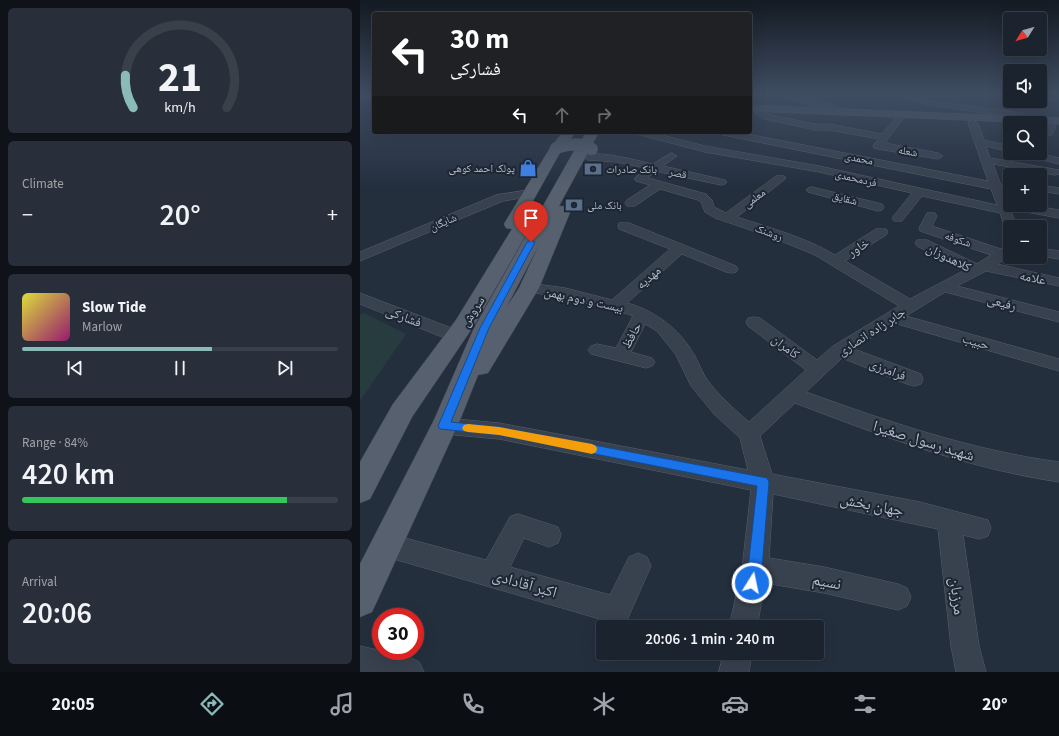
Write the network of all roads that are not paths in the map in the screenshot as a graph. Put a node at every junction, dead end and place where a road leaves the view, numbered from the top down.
1 (803, 124) edge
2 (845, 124) edge
3 (894, 124) edge
4 (974, 124) edge
5 (843, 129) junction
6 (568, 134) edge
7 (581, 134) edge
8 (602, 134) edge
9 (647, 134) edge
10 (724, 134) edge
11 (736, 134) edge
12 (881, 141) junction
13 (980, 142) junction
14 (591, 146) edge
15 (1003, 147) edge
16 (556, 148) junction
17 (705, 149) junction
18 (672, 156) dead end
19 (938, 156) dead end
20 (1047, 158) edge
21 (986, 160) junction
22 (874, 161) junction
23 (1059, 161) edge
24 (652, 168) junction
25 (819, 169) junction
26 (1055, 172) dead end
27 (780, 178) dead end
28 (870, 181) junction
29 (721, 182) dead end
30 (997, 183) junction
31 (658, 185) junction
32 (897, 187) junction
33 (1047, 189) edge
34 (1059, 191) edge
35 (919, 192) junction
36 (529, 194) junction
37 (632, 203) dead end
38 (1003, 204) edge
39 (878, 207) junction
40 (1003, 207) edge
41 (1043, 212) edge
42 (1059, 214) edge
43 (869, 216) dead end
44 (931, 216) dead end
45 (728, 218) junction
46 (898, 218) dead end
47 (624, 226) dead end
48 (881, 232) dead end
49 (922, 243) dead end
50 (679, 249) junction
51 (1003, 251) edge
52 (1047, 253) edge
53 (1003, 254) edge
54 (1059, 255) edge
55 (360, 257) edge
56 (835, 261) junction
57 (980, 268) junction
58 (731, 269) dead end
59 (1059, 282) edge
60 (945, 286) junction
61 (529, 288) junction
62 (360, 298) edge
63 (616, 305) junction
64 (910, 306) junction
65 (642, 314) junction
66 (892, 317) junction
67 (1059, 317) edge
68 (754, 322) dead end
69 (448, 333) junction
70 (597, 350) dead end
71 (839, 350) junction
72 (621, 355) junction
73 (646, 362) dead end
74 (1059, 365) edge
75 (818, 370) junction
76 (914, 379) dead end
77 (792, 394) junction
78 (402, 411) junction
79 (445, 423) junction
80 (749, 434) junction
81 (1059, 472) edge
82 (763, 482) junction
83 (360, 490) edge
84 (949, 520) junction
85 (979, 528) dead end
86 (549, 535) dead end
87 (387, 545) junction
88 (638, 566) dead end
89 (755, 569) junction
90 (493, 574) junction
91 (898, 597) dead end
92 (360, 600) edge
93 (744, 620) edge
94 (737, 660) edge
95 (360, 662) edge
96 (409, 672) edge
97 (734, 672) edge
98 (971, 672) edge

1 - 5 street, شعله
2 - 5 street
3 - 12 street
4 - 13 street
5 - 12 street, شعله
6 - 16 main road
7 - 78 main road, سروش
8 - 14 main road
9 - 17 street, فردمحمدی
10 - 17 street
11 - 22 street, محمدی
12 - 19 street, شعله
12 - 22 street
13 - 15 street
13 - 21 street
14 - 16 main road, bridge
14 - 24 street, قصر
14 - 61 main road
14 - 79 main road
16 - 36 main road
17 - 25 street, فردمحمدی
18 - 24 street
20 - 23 street
21 - 26 street
21 - 30 street
22 - 28 street
22 - 30 street, محمدی
24 - 29 street, قصر
24 - 31 street, روشنک
25 - 28 street, فردمحمدی
25 - 39 street, شقایق
27 - 45 street, معلمی
28 - 32 street, فردمحمدی
30 - 38 street
31 - 37 street
31 - 45 street, روشنک
32 - 35 street, فردمحمدی
32 - 39 street, شقایق
33 - 34 street
35 - 40 street, فردمحمدی
35 - 46 street
36 - 55 street, شایگان
36 - 69 main road
39 - 43 street, شقایق
41 - 42 street, فردمحمدی
44 - 51 street, شکوفه
45 - 56 street, روشنک
47 - 50 street
48 - 56 street, خاور
49 - 57 street, کلاهدوزان
50 - 58 street
50 - 63 street, مهدیه
52 - 54 street
53 - 57 street, جابر زاده انصاری
56 - 64 street, روشنک
57 - 59 street, علامه
57 - 60 street, جابر زاده انصاری
60 - 64 street, جابر زاده انصاری
60 - 67 street, رفیعی
61 - 63 street, بیست و دوم بهمن
61 - 79 main road
62 - 69 street, فشارکی
63 - 65 street, بیست و دوم بهمن
64 - 66 street, جابر زاده انصاری
65 - 72 street, حافظ
65 - 80 street, بیست و دوم بهمن
66 - 71 street, جابر زاده انصاری
66 - 74 street, حبیب
68 - 75 street, کامران
69 - 78 main road
70 - 72 street, حافظ
71 - 75 street, جابر زاده انصاری
71 - 76 street, فرامرزی
72 - 73 street, حافظ
75 - 77 street, جابر زاده انصاری
77 - 80 street, جابر زاده انصاری
77 - 81 street, شهید رسول صغیرا
78 - 83 main road, سروش
79 - 82 street
79 - 87 main road
80 - 82 street
82 - 84 street, جهان بخش
82 - 89 street
84 - 85 street, جهان بخش
84 - 98 street, مرزبان
86 - 90 street
87 - 90 street, اکبر آقادادی
87 - 92 main road
88 - 90 street, اکبر آقادادی
89 - 91 street, نسیم
89 - 93 street
94 - 97 street
95 - 96 street

